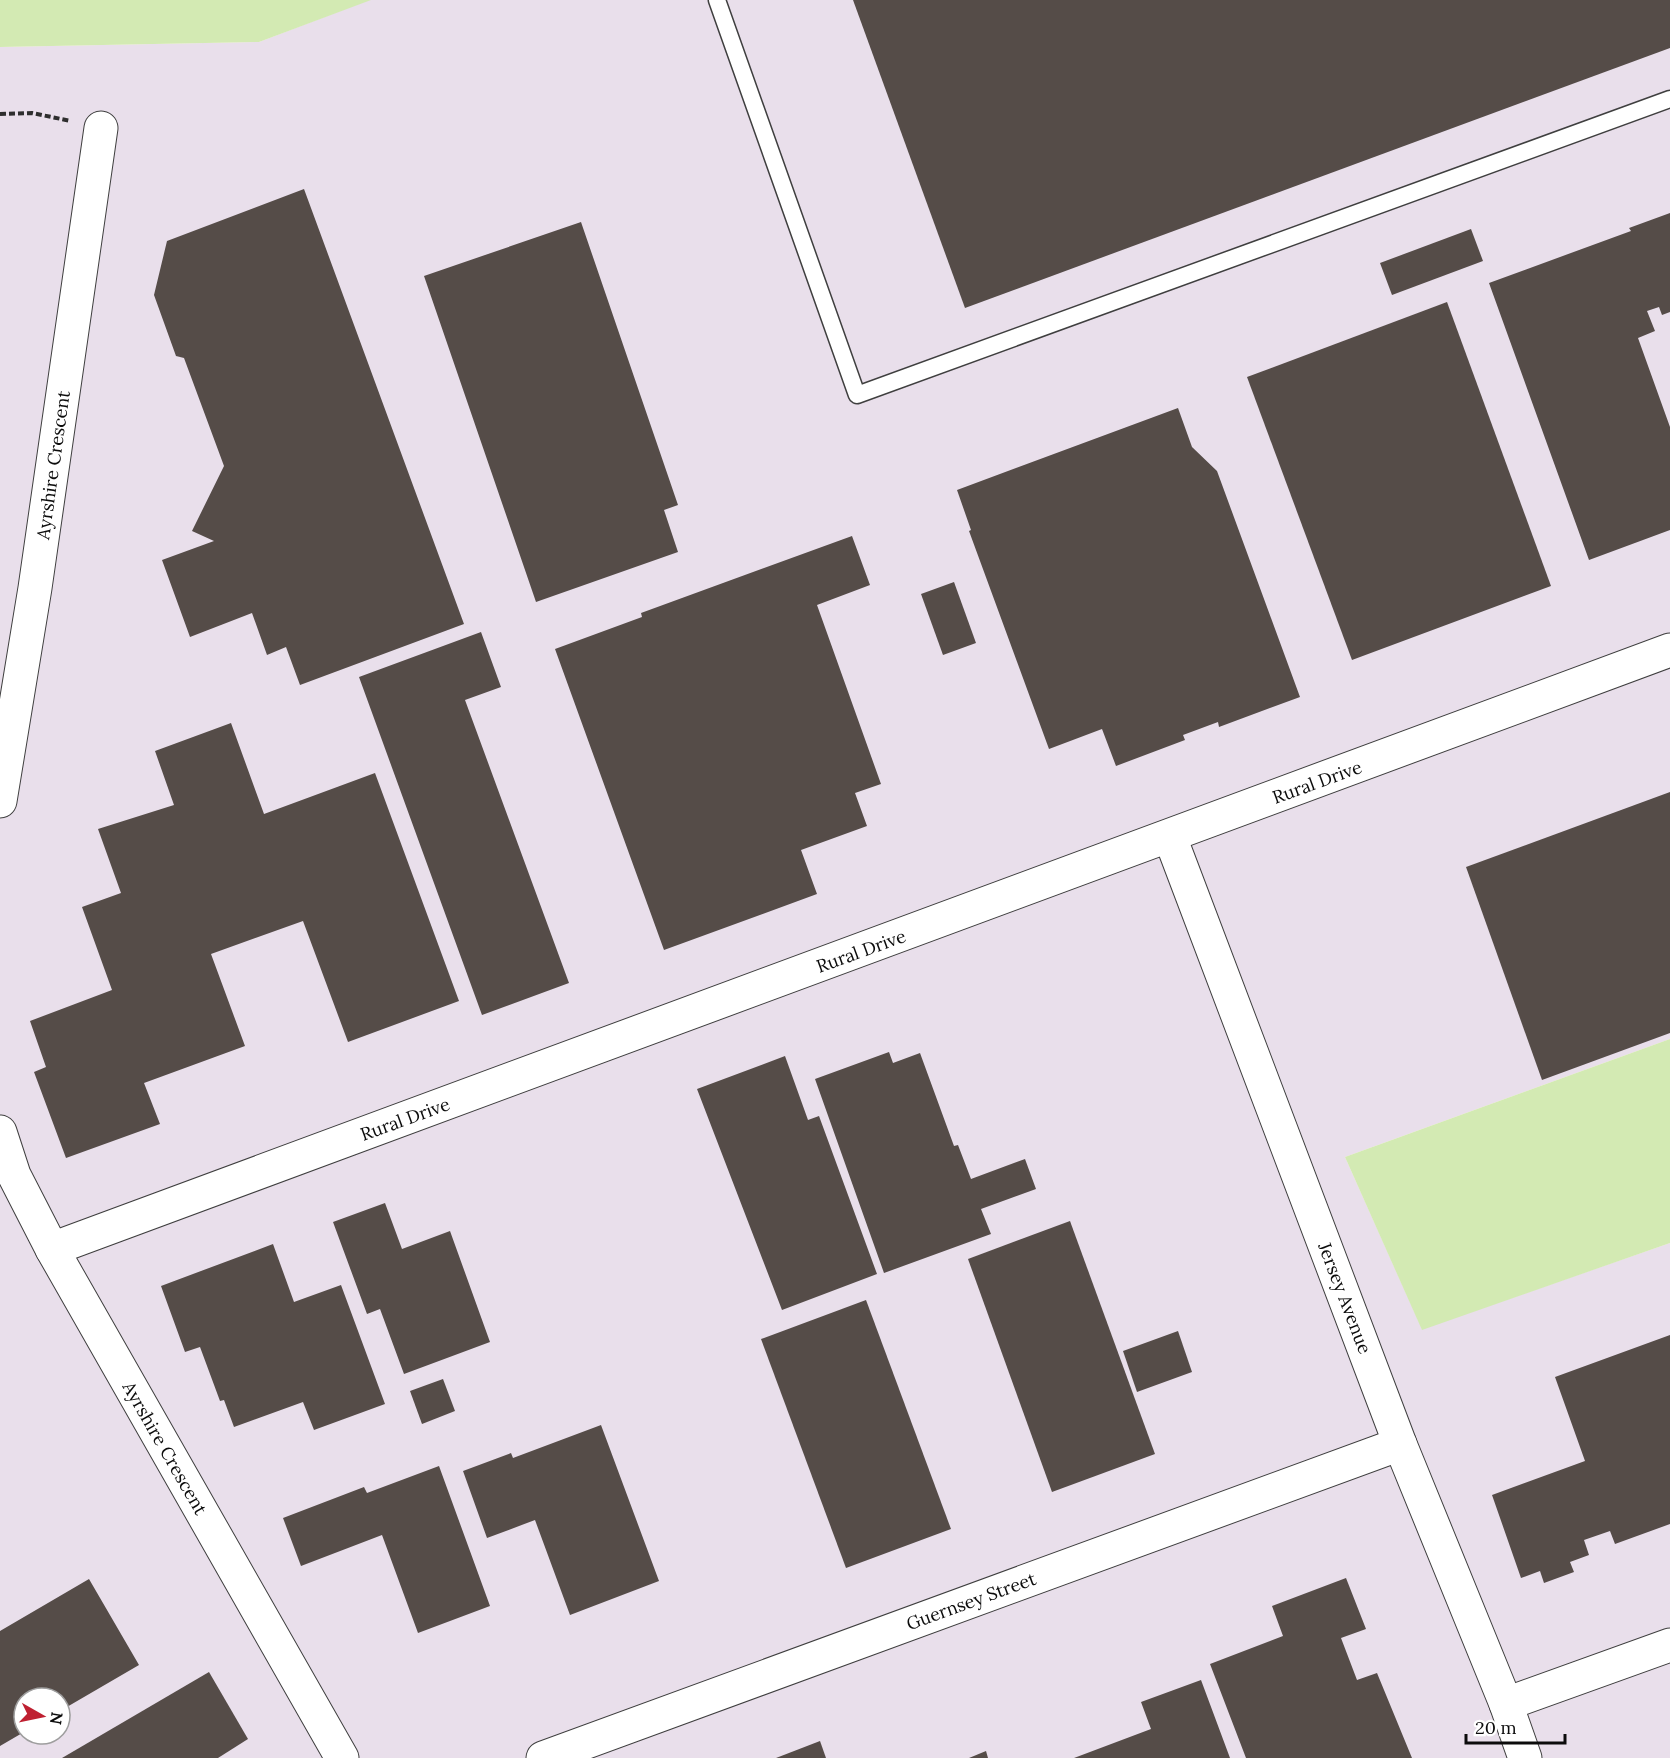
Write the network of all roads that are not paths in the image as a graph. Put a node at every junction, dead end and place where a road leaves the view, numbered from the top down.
1 (717, 0) edge
2 (1670, 99) edge
3 (101, 128) road end
4 (1670, 650) edge
5 (0, 801) edge
6 (1170, 837) junction
7 (0, 1131) edge
8 (52, 1250) junction
9 (1400, 1444) junction
10 (1670, 1645) edge
11 (1506, 1704) junction
12 (342, 1758) edge
13 (543, 1758) edge
14 (1525, 1758) edge

1 - 2 lane
3 - 5 street, Ayrshire Crescent
4 - 6 street, Rural Drive
6 - 8 street, Rural Drive
6 - 9 street, Jersey Avenue
7 - 8 street, Ayrshire Crescent
8 - 12 street, Ayrshire Crescent
9 - 11 street, Jersey Avenue
9 - 13 street, Guernsey Street
10 - 11 street
11 - 14 street, Jersey Avenue

